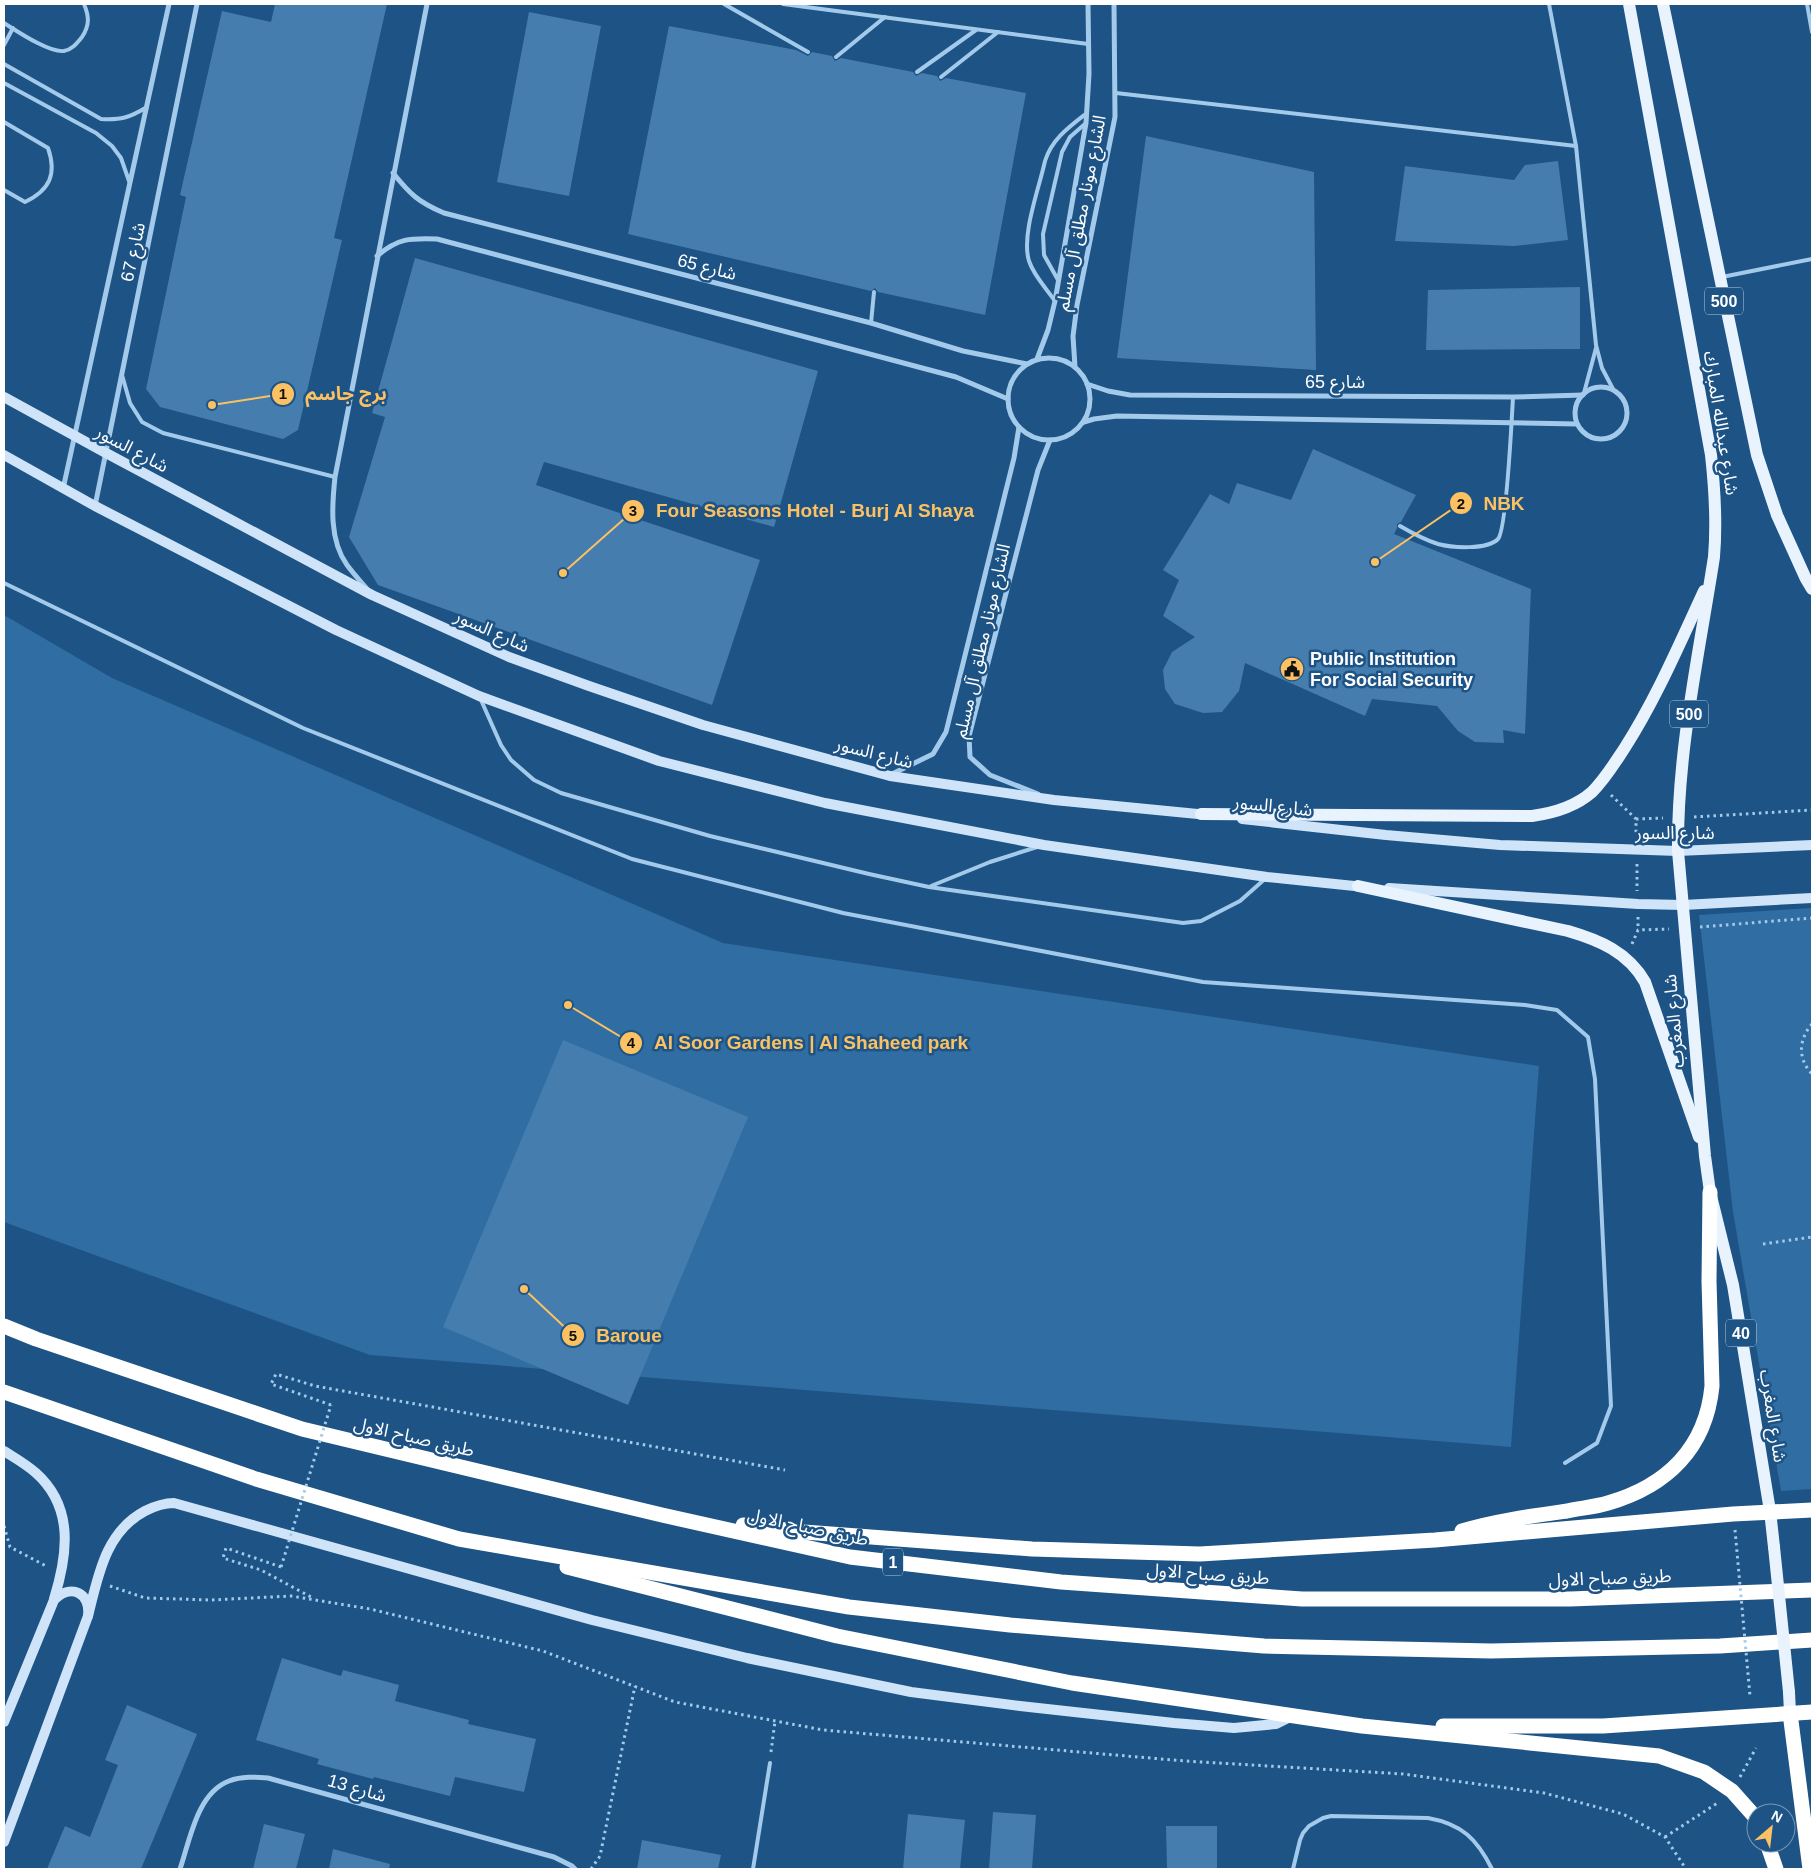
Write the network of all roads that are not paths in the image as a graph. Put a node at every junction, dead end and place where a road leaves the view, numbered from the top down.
1 (84, 4) edge
2 (169, 4) edge
3 (197, 4) edge
4 (427, 4) edge
5 (724, 4) edge
6 (783, 4) edge
7 (1088, 4) edge
8 (1114, 4) edge
9 (1549, 4) edge
10 (1629, 4) edge
11 (1663, 4) edge
12 (1807, 4) edge
13 (885, 18) junction
14 (4, 23) edge
15 (13, 28) junction
16 (977, 30) junction
17 (998, 32) junction
18 (1812, 32) edge
19 (1088, 44) junction
20 (4, 45) edge
21 (808, 52) dead end
22 (836, 57) dead end
23 (4, 64) edge
24 (917, 72) dead end
25 (941, 77) dead end
26 (4, 83) edge
27 (1116, 93) junction
28 (146, 107) junction
29 (1087, 113) junction
30 (4, 122) edge
31 (1086, 123) junction
32 (1576, 146) junction
33 (393, 172) junction
34 (130, 182) junction
35 (4, 190) edge
36 (377, 256) junction
37 (1812, 259) edge
38 (1719, 277) junction
39 (1059, 280) junction
40 (874, 292) dead end
41 (1055, 301) junction
42 (871, 323) junction
43 (1596, 345) junction
44 (1037, 359) junction
45 (1028, 364) junction
46 (1075, 367) junction
47 (122, 374) junction
48 (1087, 384) junction
49 (1613, 389) junction
50 (1584, 394) junction
51 (4, 396) edge
52 (1513, 397) junction
53 (1008, 399) junction
54 (1084, 422) junction
55 (1512, 422) junction
56 (1577, 424) junction
57 (1019, 427) junction
58 (74, 436) junction
59 (1050, 440) junction
60 (106, 453) junction
61 (4, 455) edge
62 (335, 477) junction
63 (63, 489) junction
64 (95, 506) junction
65 (1400, 526) dead end
66 (1711, 578) junction
67 (4, 583) edge
68 (1812, 589) edge
69 (372, 595) junction
70 (479, 696) junction
71 (890, 776) junction
72 (1054, 800) junction
73 (1201, 814) junction
74 (1812, 844) edge
75 (1044, 845) junction
76 (1678, 851) junction
77 (1267, 877) junction
78 (1358, 886) junction
79 (929, 887) junction
80 (1812, 898) edge
81 (1683, 905) junction
82 (1705, 1156) junction
83 (1710, 1192) junction
84 (4, 1326) edge
85 (4, 1392) edge
86 (4, 1451) edge
87 (1565, 1463) dead end
88 (1812, 1510) edge
89 (1770, 1511) junction
90 (662, 1515) junction
91 (459, 1539) junction
92 (1435, 1540) junction
93 (1812, 1590) edge
94 (54, 1600) junction
95 (88, 1616) junction
96 (1812, 1640) edge
97 (1812, 1712) edge
98 (1790, 1713) junction
99 (1293, 1715) junction
100 (4, 1722) edge
101 (1362, 1726) junction
102 (770, 1763) road end
103 (1746, 1806) edge
104 (4, 1842) edge
105 (1770, 1853) edge
106 (180, 1869) edge
107 (575, 1869) edge
108 (753, 1869) edge
109 (1293, 1869) edge
110 (1492, 1869) edge
111 (1776, 1869) edge
112 (1810, 1869) edge

1 - 15 lane
2 - 28 street, شارع 67
3 - 47 street, شارع 67
4 - 33 street
5 - 21 lane
6 - 13 lane
7 - 19 street, الشارع مونار مطلق آل مسلم
8 - 27 street, الشارع مونار مطلق آل مسلم
9 - 32 lane
10 - 66 main road, شارع عبدالله المبارك / 500
11 - 38 main road, شارع عبدالله المبارك / 500
12 - 18 lane
13 - 16 lane
13 - 22 lane
14 - 15 lane
15 - 20 lane
16 - 17 lane
16 - 24 lane
17 - 19 lane
17 - 25 lane
19 - 29 street, الشارع مونار مطلق آل مسلم
23 - 28 lane
26 - 34 lane
27 - 32 lane
27 - 46 street, الشارع مونار مطلق آل مسلم
28 - 34 street, شارع 67
29 - 31 street, الشارع مونار مطلق آل مسلم
29 - 41 lane
30 - 35 lane
31 - 39 street, الشارع مونار مطلق آل مسلم
31 - 39 lane
32 - 43 lane
33 - 36 street
33 - 42 street, شارع 65
34 - 58 street, شارع 67
36 - 53 street
36 - 62 street
37 - 38 lane
38 - 68 main road, شارع عبدالله المبارك / 500
39 - 41 street, الشارع مونار مطلق آل مسلم
40 - 42 lane
41 - 44 street, الشارع مونار مطلق آل مسلم
42 - 45 street, شارع 65
43 - 49 lane
43 - 50 lane
44 - 45 street
44 - 46 street
45 - 53 street
46 - 48 street
47 - 60 street, شارع 67
47 - 62 lane
48 - 52 street, شارع 65
48 - 54 street
49 - 50 street
49 - 56 street
50 - 52 street, شارع 65
50 - 56 street
51 - 58 main road, شارع السور
52 - 55 lane
53 - 57 street
54 - 55 street, شارع 65
54 - 59 street
55 - 56 street, شارع 65
55 - 65 lane
57 - 59 street
57 - 71 street, الشارع مونار مطلق آل مسلم
58 - 60 main road, شارع السور
58 - 63 street, شارع 67
59 - 72 street, الشارع مونار مطلق آل مسلم
60 - 64 street, شارع 67
60 - 69 main road, شارع السور
61 - 63 main road
62 - 69 street
63 - 64 main road
64 - 70 main road
66 - 73 main road
66 - 76 main road, شارع عبدالله المبارك / 500
67 - 87 lane
69 - 71 main road, شارع السور
70 - 75 main road
70 - 79 lane
71 - 72 main road, شارع السور
72 - 73 main road, شارع السور
73 - 76 main road, شارع السور
74 - 76 main road, شارع السور
75 - 77 main road
75 - 79 lane
76 - 81 main road, شارع المغرب / 40
77 - 78 main road
77 - 79 lane
78 - 81 main road
78 - 82 main road
80 - 81 main road
81 - 82 main road, شارع المغرب / 40
82 - 83 main road, شارع المغرب / 40
83 - 89 main road, شارع المغرب / 40
83 - 92 highway
84 - 90 highway, طريق صباح الاول / 1
85 - 91 highway
86 - 94 main road
88 - 89 highway
89 - 92 highway
89 - 98 main road, شارع المغرب / 40, bridge
90 - 92 highway
90 - 93 highway, طريق صباح الاول / 1
91 - 96 highway
91 - 99 highway
94 - 95 main road
94 - 100 main road
95 - 99 main road
95 - 104 main road
97 - 98 highway
98 - 101 highway
98 - 112 highway, شارع المغرب / 40
99 - 101 highway
101 - 103 highway
102 - 108 lane
105 - 111 highway
106 - 107 street, شارع 13
109 - 110 lane

